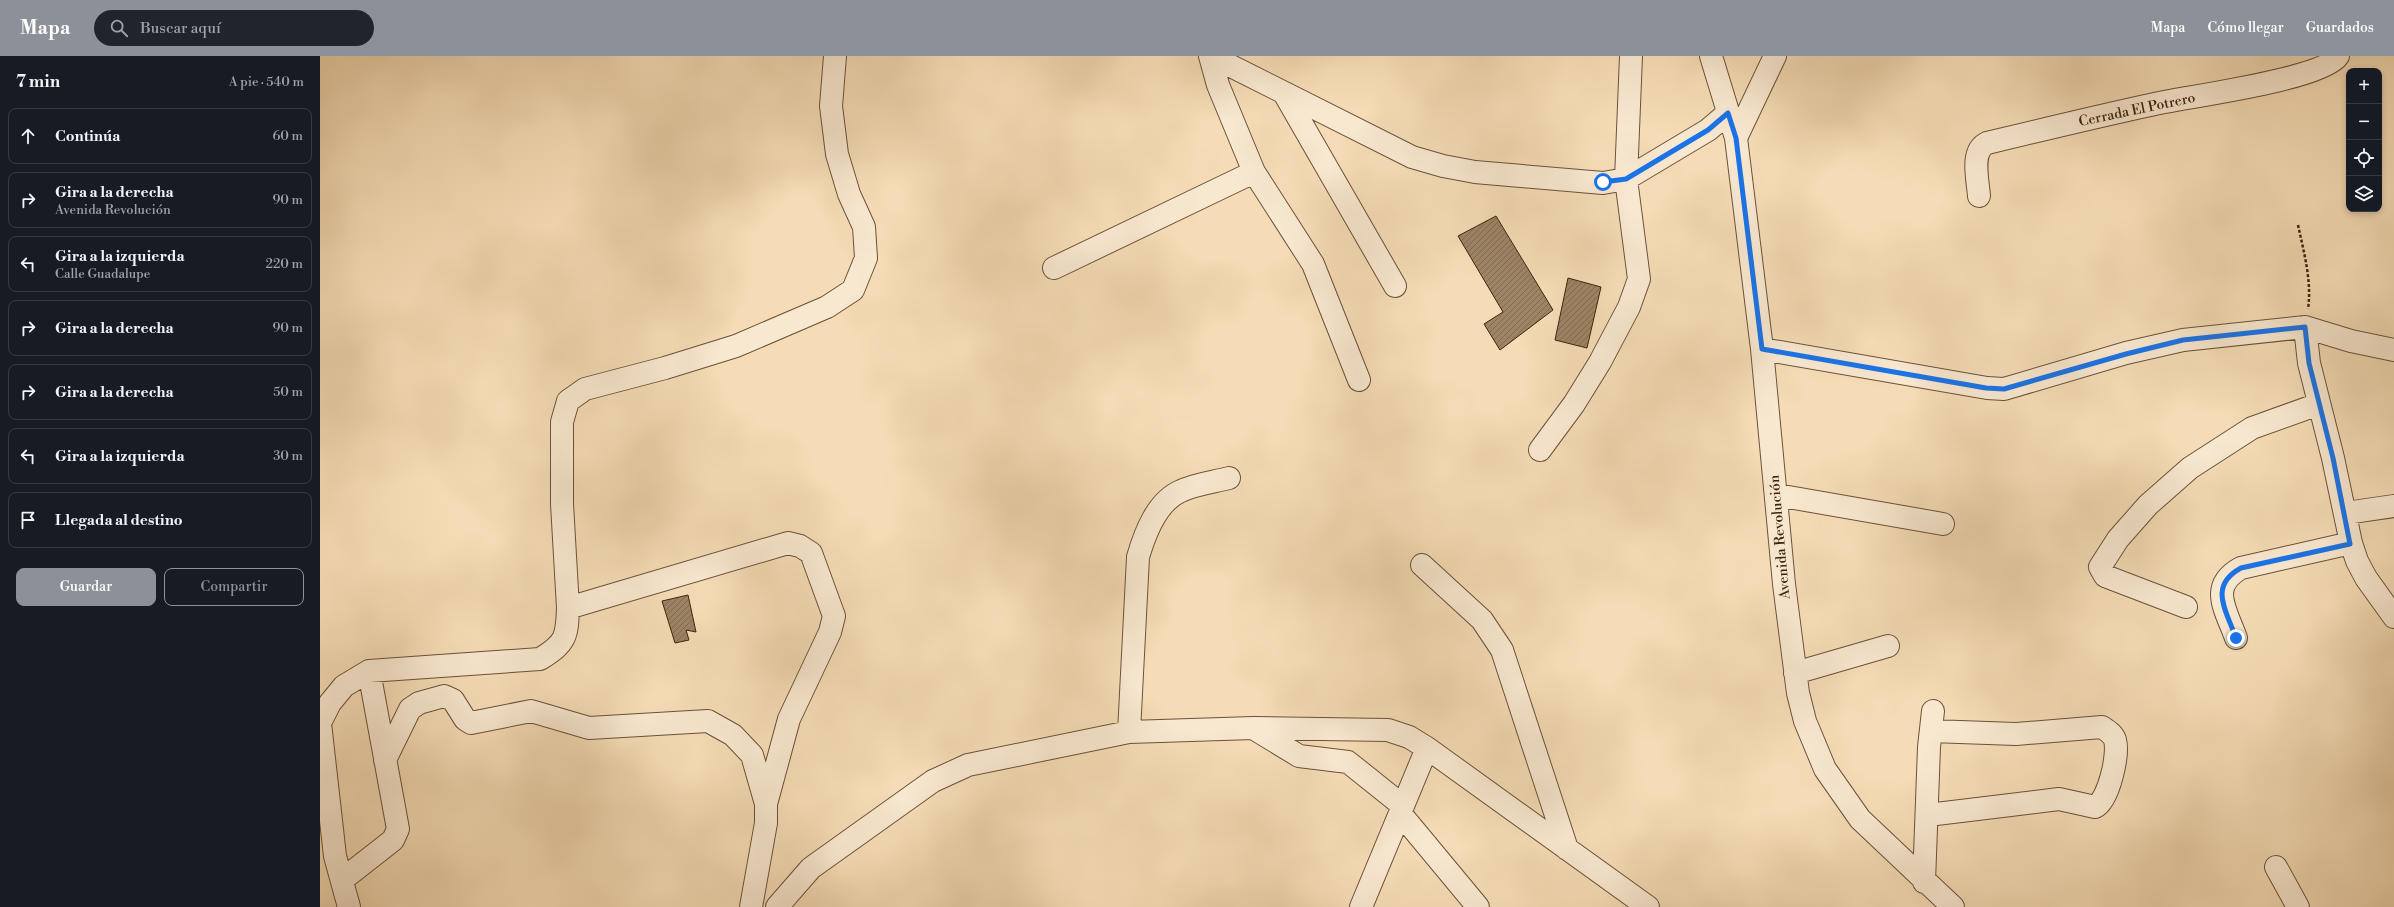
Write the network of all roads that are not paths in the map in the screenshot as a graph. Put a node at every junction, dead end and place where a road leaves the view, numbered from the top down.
1 (835, 56) edge
2 (1211, 56) edge
3 (1631, 56) edge
4 (1711, 56) edge
5 (1774, 56) edge
6 (2338, 56) edge
7 (1284, 93) junction
8 (1728, 113) junction
9 (1736, 138) junction
10 (1254, 172) junction
11 (1626, 179) junction
12 (1979, 196) dead end
13 (1054, 268) dead end
14 (1395, 286) dead end
15 (2305, 327) junction
16 (1762, 349) junction
17 (2394, 350) edge
18 (1359, 380) dead end
19 (2319, 404) junction
20 (1540, 450) dead end
21 (1229, 478) dead end
22 (1777, 495) junction
23 (2394, 506) edge
24 (2346, 513) junction
25 (1943, 524) dead end
26 (2350, 544) junction
27 (1422, 565) dead end
28 (2186, 607) dead end
29 (568, 608) junction
30 (2394, 617) edge
31 (2236, 638) dead end
32 (1888, 646) dead end
33 (369, 671) junction
34 (1795, 673) junction
35 (320, 723) edge
36 (1253, 728) junction
37 (1129, 732) junction
38 (1427, 748) junction
39 (386, 760) junction
40 (766, 804) junction
41 (1401, 809) junction
42 (1928, 815) junction
43 (1567, 850) junction
44 (328, 856) edge
45 (2276, 867) dead end
46 (342, 880) junction
47 (1924, 882) junction
48 (348, 907) edge
49 (751, 907) edge
50 (778, 907) edge
51 (1361, 907) edge
52 (1478, 907) edge
53 (1648, 907) edge
54 (1953, 907) edge
55 (2298, 907) edge

1 - 29 street
2 - 7 street
2 - 10 street
3 - 11 street
4 - 8 street, Avenida Revolución
5 - 9 street
6 - 12 street, Cerrada El Potrero
7 - 11 street
7 - 14 street
8 - 9 street, Avenida Revolución
8 - 11 street
9 - 16 street, Avenida Revolución
10 - 13 street
10 - 18 street
11 - 20 street
15 - 16 street
15 - 17 street
15 - 19 street
16 - 22 street, Avenida Revolución
19 - 24 street
19 - 28 street
21 - 37 street
22 - 25 street
22 - 34 street, Avenida Revolución
23 - 24 street
24 - 26 street
26 - 30 street
26 - 31 street
27 - 43 street
29 - 33 street
29 - 40 street
32 - 34 street
33 - 35 street
33 - 39 street
34 - 47 street, Avenida Revolución
35 - 44 street
36 - 37 street
36 - 38 street
36 - 41 street
37 - 50 street
38 - 41 street
38 - 43 street
39 - 40 street
39 - 46 street
40 - 49 street
41 - 51 street
41 - 52 street
42 - 42 street
42 - 47 street
43 - 53 street
44 - 46 street
45 - 55 street
46 - 48 street
47 - 54 street, Avenida Revolución

